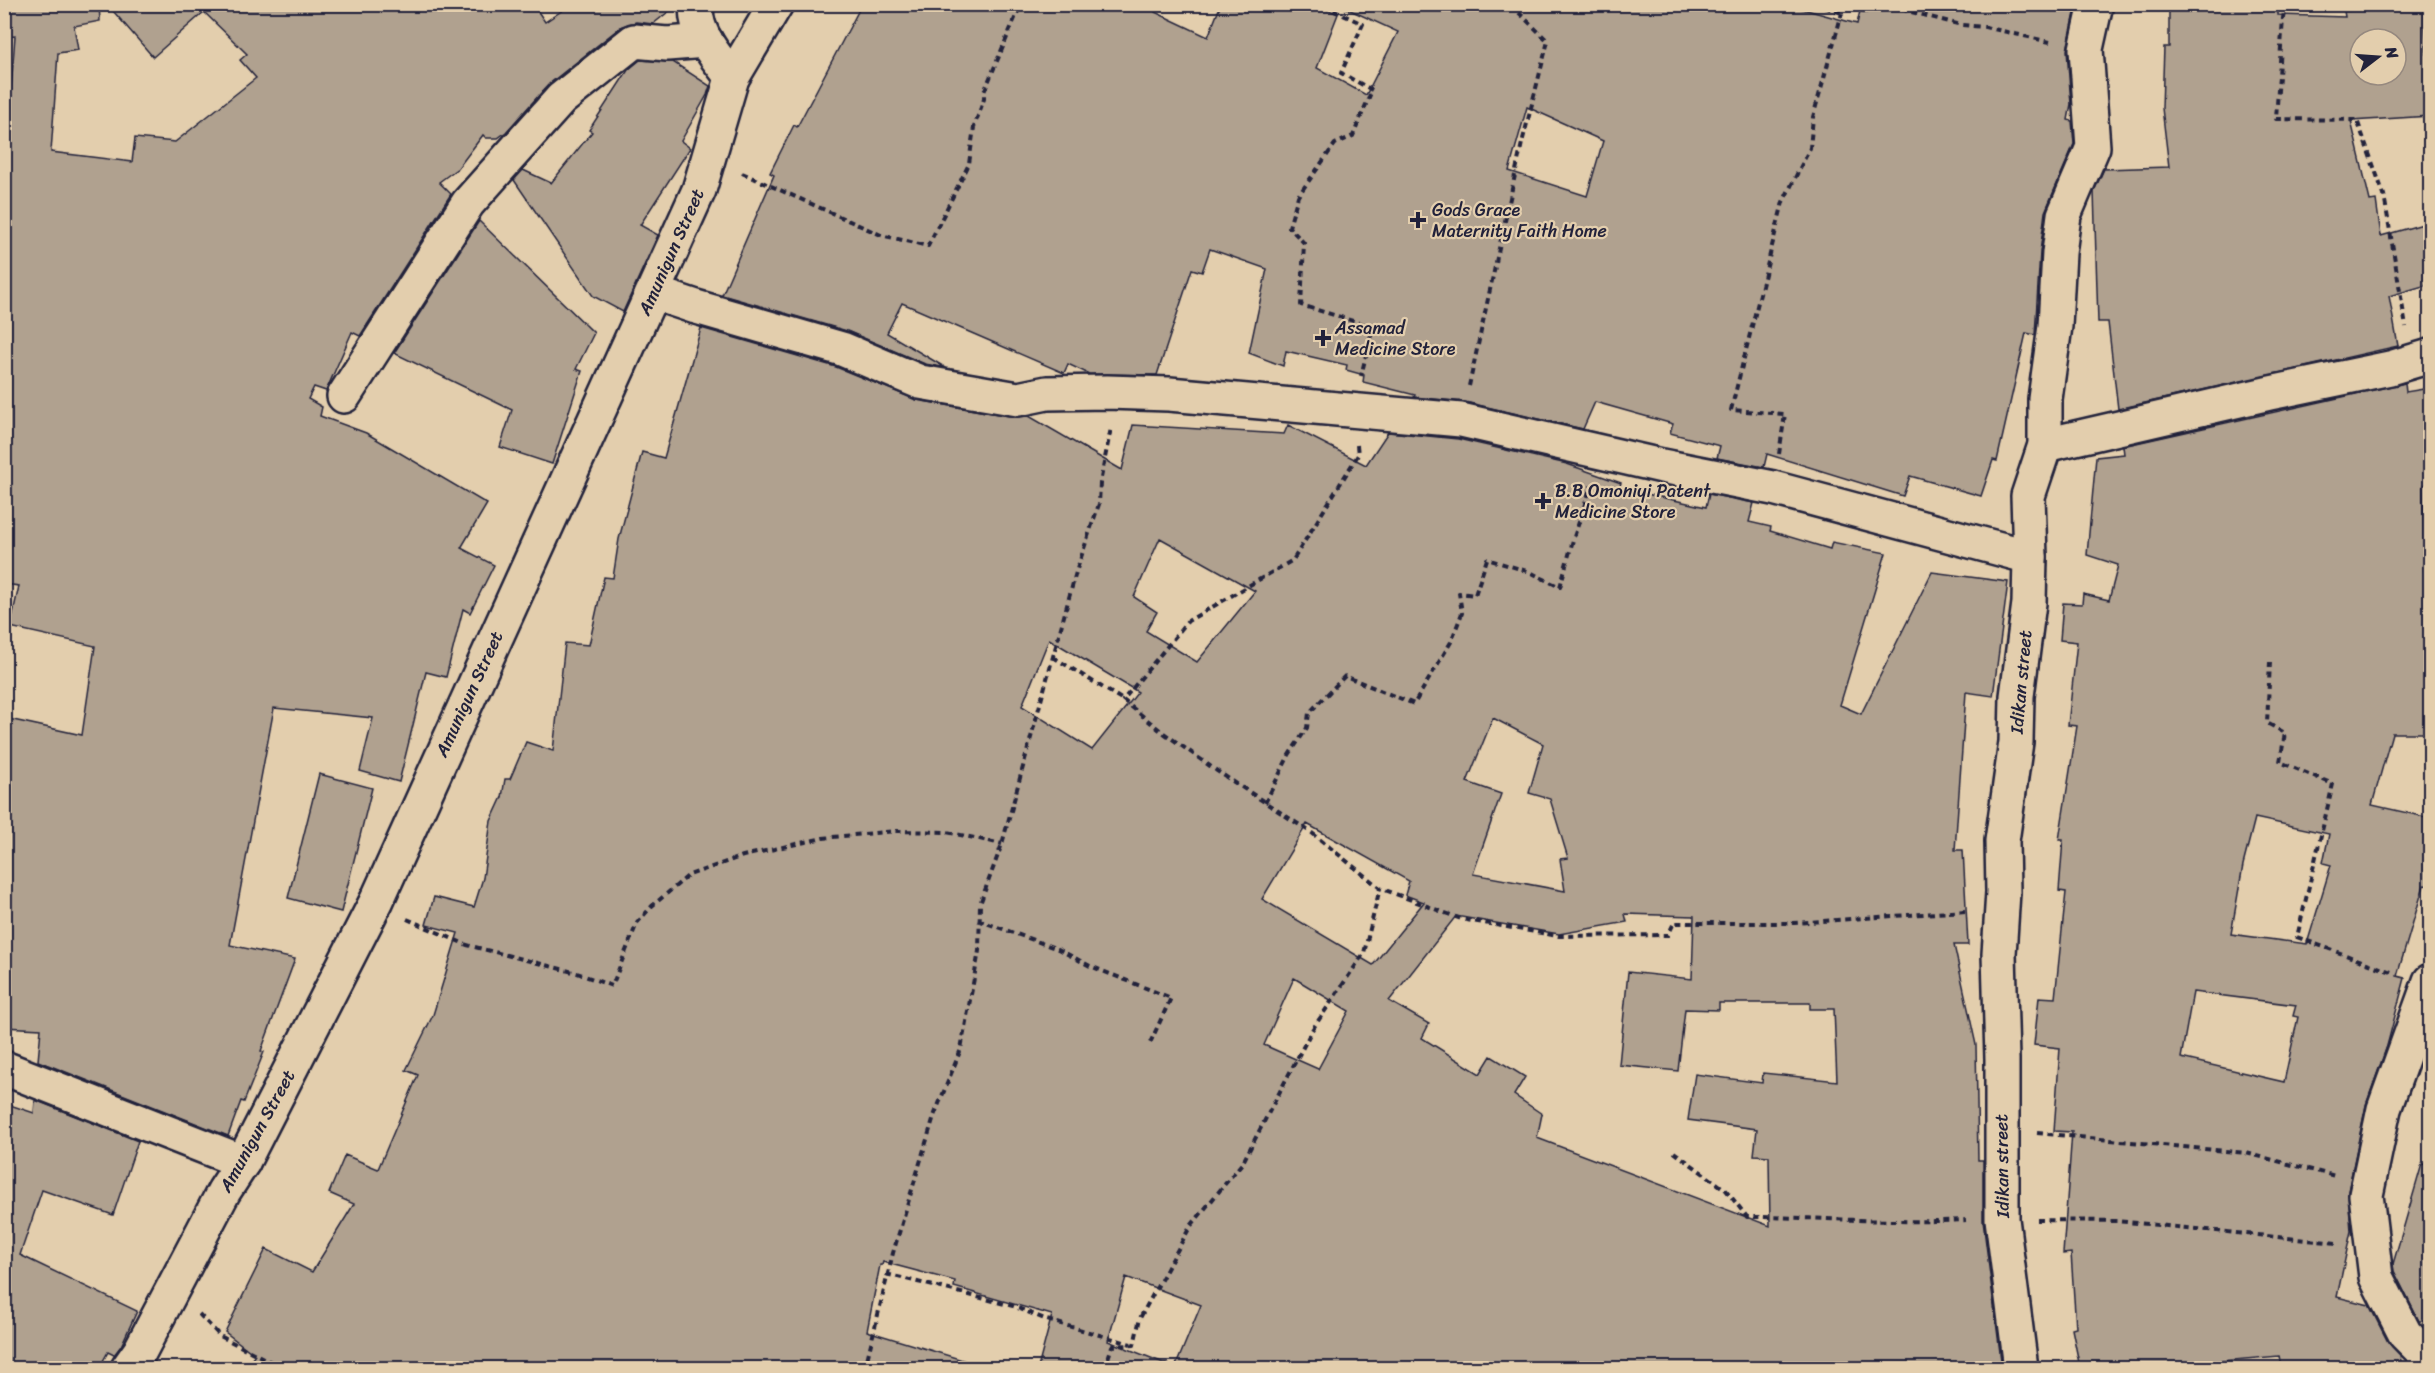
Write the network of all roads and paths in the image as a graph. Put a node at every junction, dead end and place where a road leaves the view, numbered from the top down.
1 (697, 4) edge
2 (776, 4) edge
3 (1020, 4) edge
4 (1330, 4) edge
5 (1510, 4) edge
6 (1815, 4) edge
7 (1846, 4) edge
8 (1881, 4) edge
9 (2096, 4) edge
10 (2286, 4) edge
11 (1842, 13) junction
12 (706, 41) junction
13 (2086, 49) junction
14 (732, 78) junction
15 (708, 158) junction
16 (654, 293) junction
17 (2421, 359) edge
18 (1107, 392) junction
19 (344, 396) dead end
20 (1353, 409) junction
21 (1461, 420) junction
22 (2045, 445) junction
23 (1592, 450) junction
24 (1773, 488) junction
25 (2030, 557) junction
26 (1053, 657) junction
27 (2270, 662) dead end
28 (1123, 700) junction
29 (1264, 803) junction
30 (1002, 844) junction
31 (1380, 888) junction
32 (377, 900) junction
33 (2002, 909) junction
34 (978, 921) junction
35 (2429, 983) edge
36 (1150, 1043) dead end
37 (4, 1068) edge
38 (2001, 1129) junction
39 (1674, 1152) dead end
40 (243, 1162) junction
41 (2367, 1184) junction
42 (2002, 1219) junction
43 (2374, 1247) junction
44 (886, 1274) junction
45 (173, 1287) junction
46 (1134, 1345) junction
47 (2430, 1359) edge
48 (128, 1368) edge
49 (283, 1368) edge
50 (865, 1368) edge
51 (1105, 1368) edge
52 (2021, 1368) edge

1 - 12 street
2 - 14 street, Amunigun Street
3 - 15 path
4 - 20 path
5 - 21 path
6 - 11 path
7 - 11 path
8 - 13 path
9 - 13 street, Idikan street
10 - 17 path
11 - 24 path
12 - 14 street
12 - 19 street
13 - 22 street, Idikan street
14 - 15 street, Amunigun Street
15 - 16 street, Amunigun Street
16 - 18 street
16 - 32 street, Amunigun Street
17 - 22 street
18 - 20 street
18 - 26 path
20 - 21 street
20 - 28 path
21 - 23 street
22 - 25 street, Idikan street
23 - 24 street
23 - 29 path
24 - 25 street
25 - 33 street, Idikan street
26 - 28 path
26 - 30 path
27 - 35 path
28 - 29 path
29 - 31 path
30 - 32 path
30 - 34 path
31 - 33 path
31 - 46 path
32 - 40 street, Amunigun Street
33 - 38 street, Idikan street
34 - 36 path
34 - 44 path
35 - 41 street
37 - 40 street
38 - 41 path
38 - 42 street, Idikan street
39 - 42 path
40 - 45 street, Amunigun Street
41 - 43 street
42 - 43 path
42 - 52 street, Idikan street
43 - 47 street
44 - 46 path
44 - 50 path
45 - 48 street, Amunigun Street
45 - 49 path
46 - 51 path

